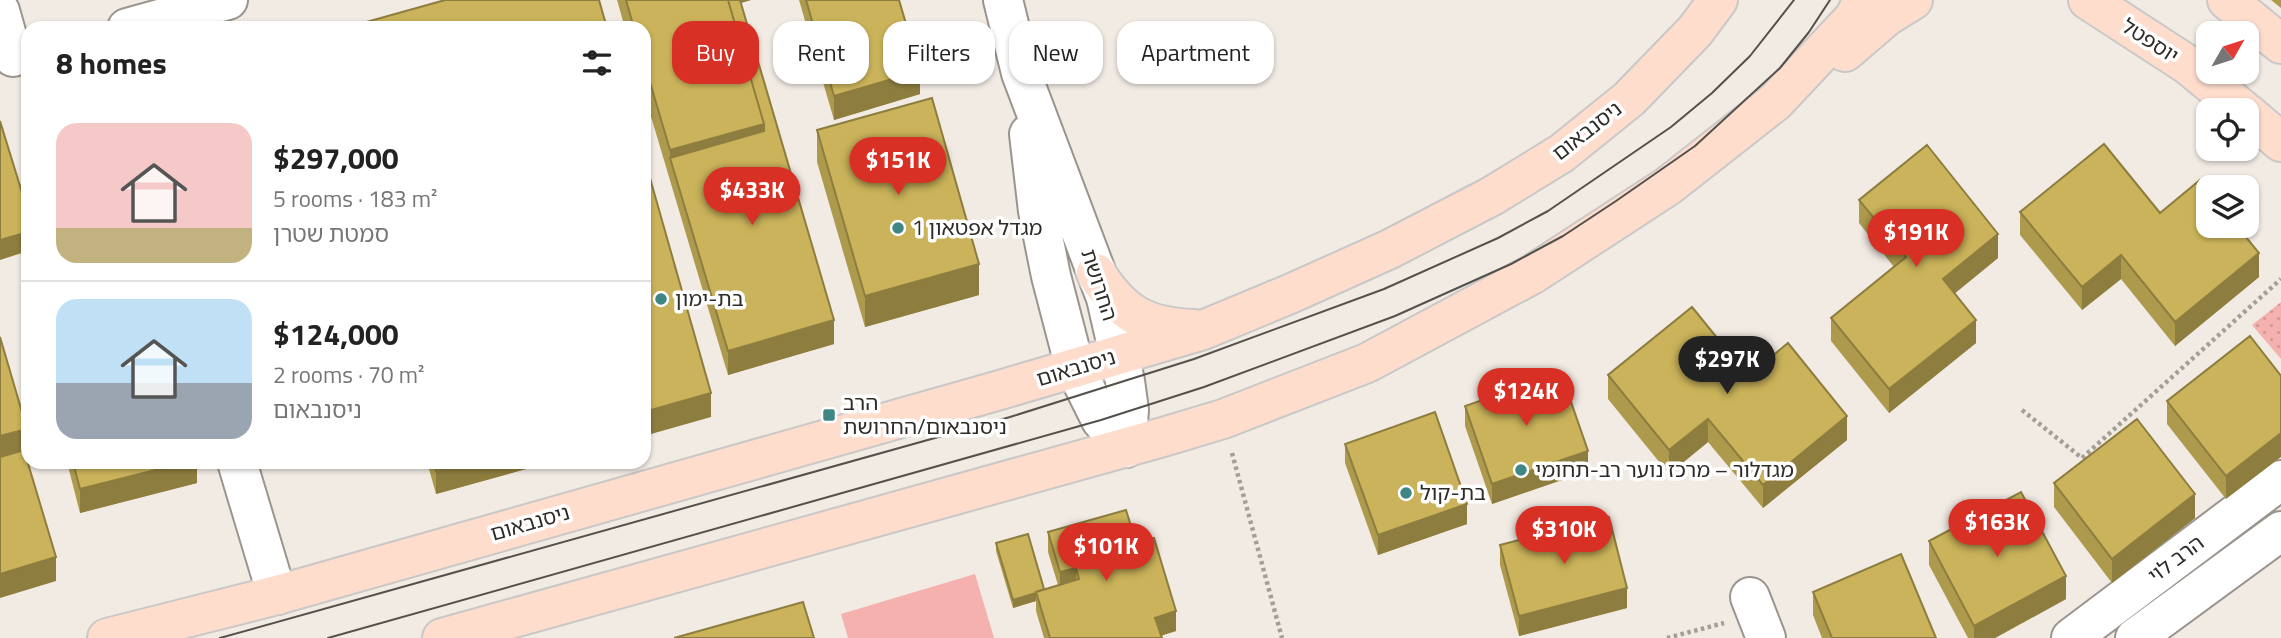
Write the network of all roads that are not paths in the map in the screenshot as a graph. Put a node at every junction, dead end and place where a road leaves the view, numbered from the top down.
1 (228, 0) edge
2 (1003, 0) edge
3 (1718, 0) edge
4 (1863, 0) edge
5 (1913, 0) edge
6 (2227, 0) edge
7 (2085, 1) edge
8 (0, 11) edge
9 (152, 21) edge
10 (1009, 24) edge
11 (2281, 44) edge
12 (14, 57) edge
13 (1022, 84) edge
14 (1025, 84) edge
15 (2228, 98) edge
16 (1775, 102) junction
17 (2259, 124) edge
18 (2281, 142) edge
19 (1096, 274) junction
20 (1203, 330) junction
21 (1120, 355) junction
22 (1075, 368) junction
23 (1126, 448) junction
24 (239, 469) edge
25 (2281, 480) edge
26 (2281, 531) edge
27 (277, 595) junction
28 (107, 638) edge
29 (442, 638) edge
30 (2071, 638) edge
31 (2135, 638) edge

1 - 9 street
2 - 10 street, החרושת
3 - 20 main road, ניסנבאום
4 - 16 main road
5 - 16 main road
6 - 11 main road
7 - 15 main road, יוספטל
8 - 12 street
13 - 22 street, החרושת
14 - 19 street, החרושת
16 - 23 main road
17 - 18 main road, יוספטל
19 - 20 main road
19 - 21 street, החרושת
20 - 21 main road, ניסנבאום
21 - 22 main road, ניסנבאום
21 - 23 street, החרושת
22 - 23 street, החרושת
22 - 27 main road, ניסנבאום
23 - 29 main road
24 - 27 street
25 - 30 street, הרב לוי
26 - 31 street, הרב לוי
27 - 28 main road, ניסנבאום

